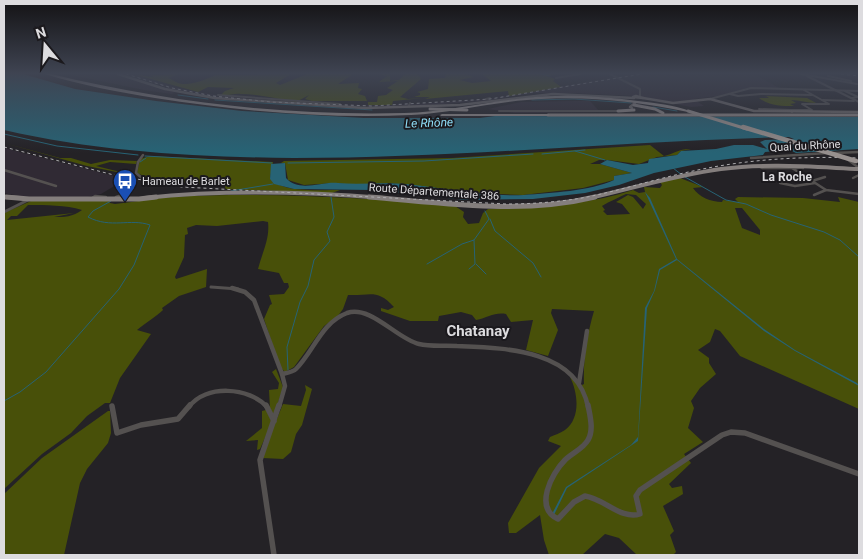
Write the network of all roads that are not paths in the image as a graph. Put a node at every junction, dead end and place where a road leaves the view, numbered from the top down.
1 (186, 100) edge
2 (198, 100) edge
3 (233, 100) edge
4 (274, 100) edge
5 (485, 100) edge
6 (509, 100) edge
7 (523, 100) edge
8 (614, 100) edge
9 (636, 100) edge
10 (636, 100) joint
11 (638, 100) edge
12 (697, 100) edge
13 (713, 100) edge
14 (822, 100) edge
15 (825, 100) edge
16 (856, 101) joint
17 (859, 102) edge
18 (317, 104) junction
19 (340, 104) dead end
20 (759, 110) dead end
21 (499, 111) dead end
22 (690, 111) junction
23 (791, 111) junction
24 (341, 112) junction
25 (616, 112) junction
26 (661, 112) junction
27 (398, 114) junction
28 (555, 114) joint
29 (705, 114) junction
30 (859, 114) edge
31 (548, 115) joint
32 (587, 115) junction
33 (859, 152) edge
34 (143, 155) dead end
35 (751, 158) dead end
36 (845, 158) dead end
37 (858, 161) edge
38 (790, 167) junction
39 (803, 168) dead end
40 (858, 169) edge
41 (4, 170) edge
42 (859, 175) edge
43 (825, 176) dead end
44 (142, 178) dead end
45 (853, 178) dead end
46 (136, 181) dead end
47 (814, 182) junction
48 (780, 183) dead end
49 (56, 186) dead end
50 (826, 190) junction
51 (859, 194) edge
52 (814, 195) dead end
53 (4, 197) edge
54 (29, 199) junction
55 (90, 200) junction
56 (4, 212) edge
57 (210, 287) dead end
58 (587, 331) dead end
59 (282, 374) junction
60 (579, 383) junction
61 (112, 406) dead end
62 (274, 421) junction
63 (859, 474) edge
64 (274, 555) edge

1 - 27 highway
2 - 24 highway
3 - 18 main road
4 - 18 street
5 - 18 main road
6 - 24 highway
7 - 27 highway
8 - 22 highway
9 - 22 highway
10 - 25 highway
10 - 26 highway
11 - 12 main road
13 - 23 main road
14 - 23 street
15 - 16 street
16 - 17 street
18 - 19 street
20 - 23 street
21 - 25 street
22 - 37 highway, bridge
23 - 30 main road
24 - 28 highway, bridge
25 - 26 highway
25 - 28 highway
26 - 29 highway
26 - 30 highway
26 - 32 highway
27 - 31 highway
29 - 30 highway
29 - 32 highway
31 - 32 highway
33 - 35 street, Quai du Rhône
34 - 44 street
36 - 40 street
38 - 39 street
38 - 40 main road, Route Départementale 386
38 - 47 street
38 - 55 main road, Route Départementale 386
40 - 42 street
41 - 49 street
42 - 45 street
43 - 47 street
46 - 55 street
47 - 48 street
47 - 50 street
50 - 51 street
50 - 52 street
53 - 54 main road, Route Départementale 386
54 - 55 main road, Route Départementale 386
54 - 56 street
57 - 59 street
58 - 60 street
59 - 60 street
59 - 62 street
60 - 63 street
61 - 62 street
62 - 64 street

